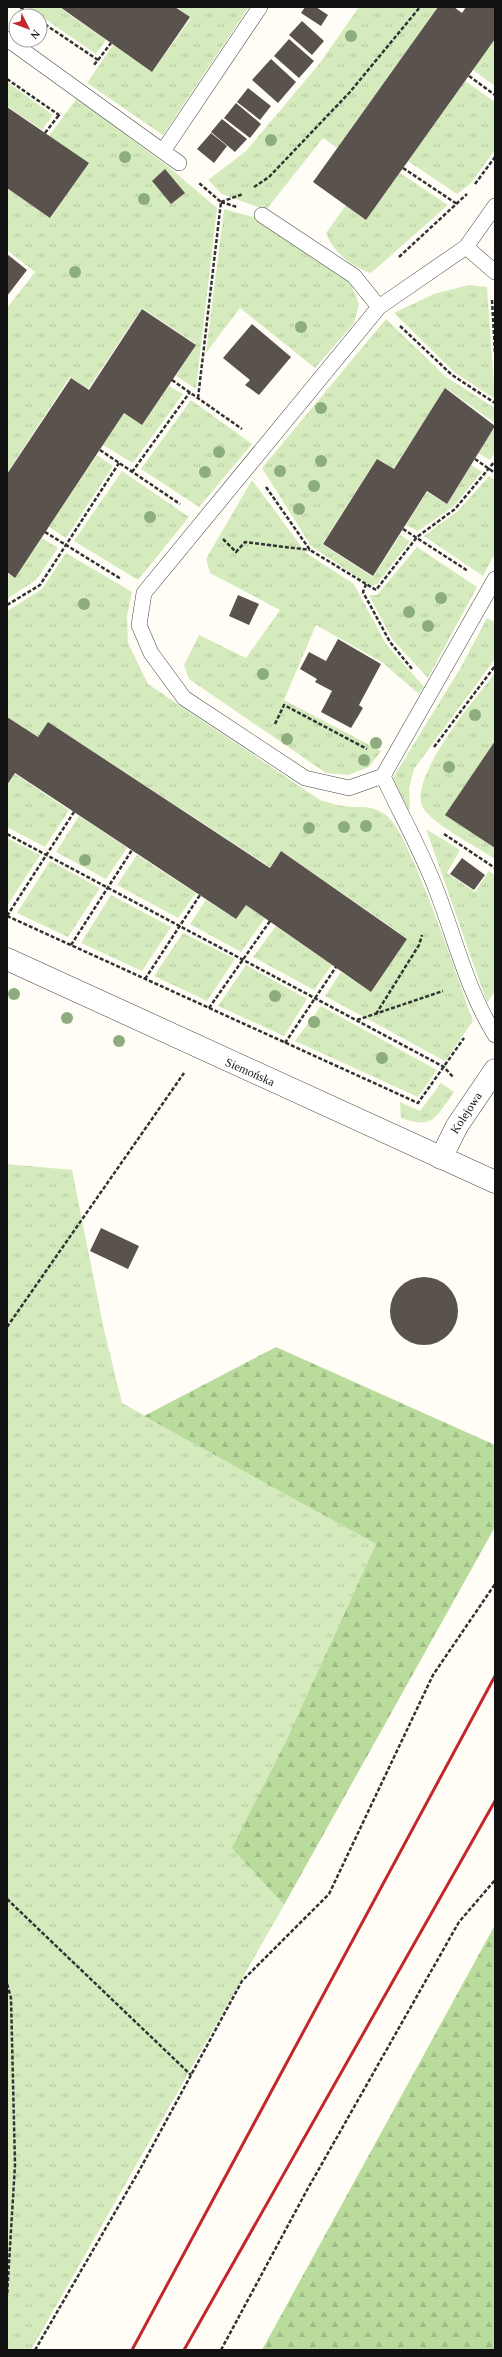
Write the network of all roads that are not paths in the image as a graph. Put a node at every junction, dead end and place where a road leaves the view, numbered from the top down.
1 (260, 7) edge
2 (7, 39) edge
3 (163, 151) junction
4 (179, 163) dead end
5 (495, 206) edge
6 (262, 215) dead end
7 (466, 247) junction
8 (495, 272) edge
9 (379, 307) junction
10 (493, 582) edge
11 (383, 776) junction
12 (7, 960) edge
13 (495, 1035) edge
14 (495, 1070) edge
15 (440, 1158) junction
16 (495, 1182) edge

1 - 3 lane
2 - 3 lane
3 - 4 lane
5 - 7 lane
6 - 9 lane
7 - 8 lane
7 - 9 lane
9 - 11 lane
10 - 11 lane
11 - 13 lane
12 - 15 street, Siemońska
14 - 15 street, Kolejowa
15 - 16 street, Siemońska

